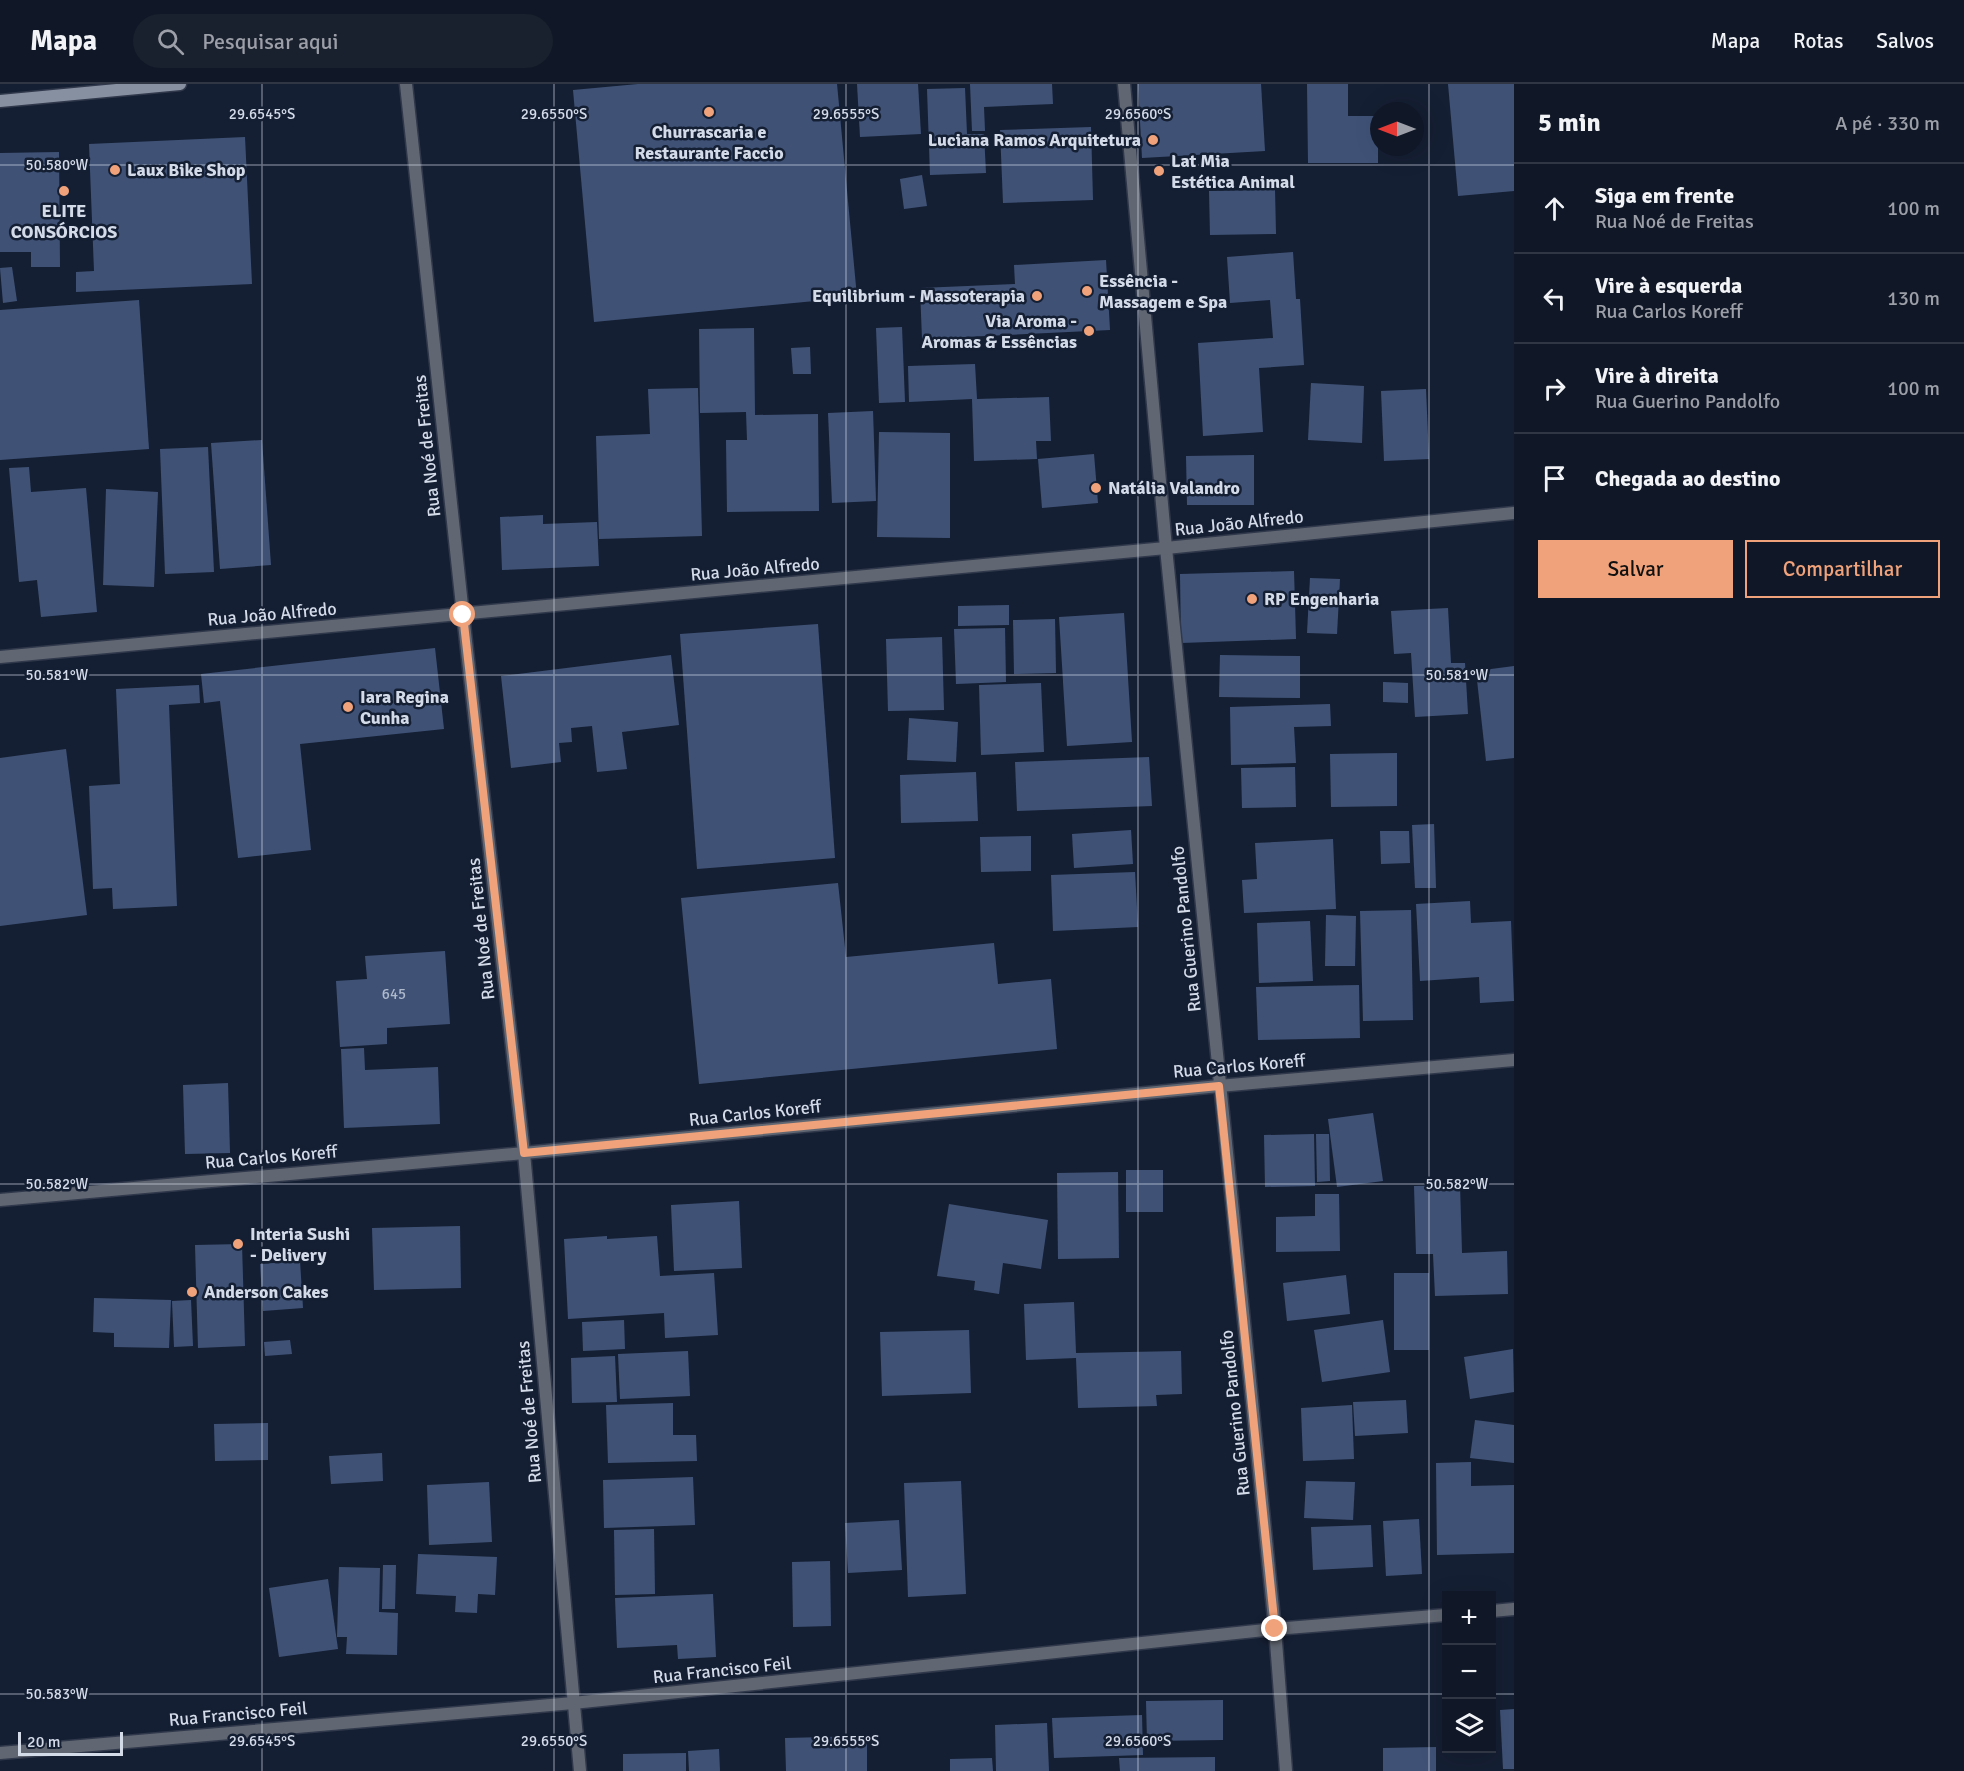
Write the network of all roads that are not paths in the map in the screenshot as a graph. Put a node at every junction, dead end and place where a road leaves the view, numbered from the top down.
1 (180, 84) edge
2 (406, 84) edge
3 (1124, 84) edge
4 (0, 101) edge
5 (1514, 513) edge
6 (1166, 548) junction
7 (463, 615) junction
8 (0, 657) edge
9 (1514, 1060) edge
10 (1219, 1086) junction
11 (524, 1153) junction
12 (0, 1200) edge
13 (1514, 1609) edge
14 (1496, 1611) edge
15 (1442, 1614) edge
16 (1275, 1629) junction
17 (573, 1703) junction
18 (0, 1753) edge
19 (580, 1771) edge
20 (1286, 1771) edge

1 - 4 main road
2 - 7 street, Rua Noé de Freitas
3 - 6 street, Rua Guerino Pandolfo
5 - 6 street, Rua João Alfredo
6 - 7 street, Rua João Alfredo
6 - 10 street, Rua Guerino Pandolfo
7 - 8 street, Rua João Alfredo
7 - 11 street, Rua Noé de Freitas
9 - 10 street, Rua Carlos Koreff
10 - 11 street, Rua Carlos Koreff
10 - 16 street, Rua Guerino Pandolfo
11 - 12 street, Rua Carlos Koreff
11 - 17 street, Rua Noé de Freitas
13 - 14 street
15 - 16 street, Rua Francisco Feil
16 - 17 street, Rua Francisco Feil
16 - 20 street, Rua Guerino Pandolfo
17 - 18 street, Rua Francisco Feil
17 - 19 street, Rua Noé de Freitas

